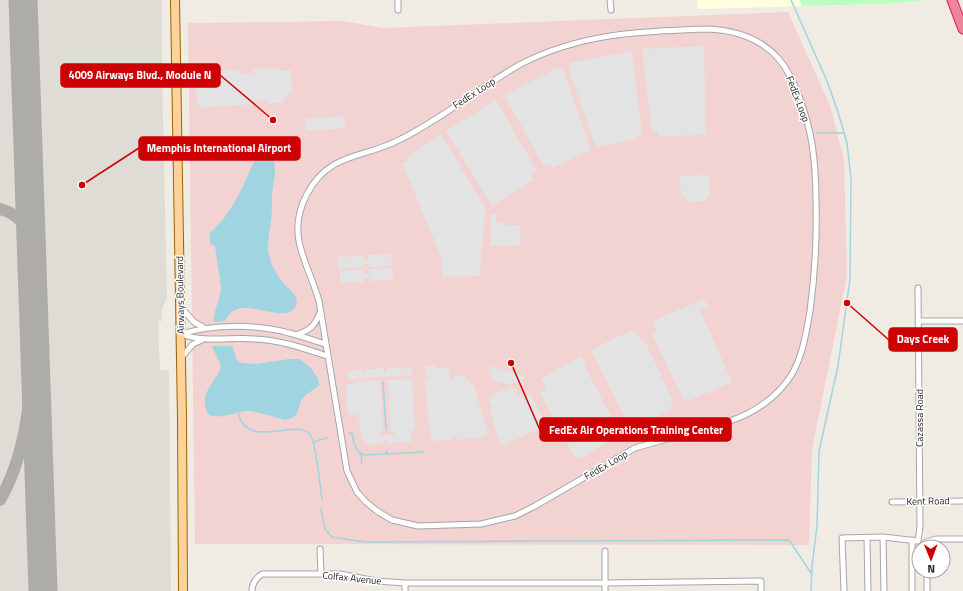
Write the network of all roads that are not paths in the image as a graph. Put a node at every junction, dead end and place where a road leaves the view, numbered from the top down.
1 (175, 0) edge
2 (398, 0) edge
3 (610, 0) edge
4 (952, 0) edge
5 (398, 10) dead end
6 (611, 10) dead end
7 (963, 29) edge
8 (918, 288) dead end
9 (180, 306) junction
10 (321, 312) junction
11 (918, 321) junction
12 (963, 321) edge
13 (206, 328) junction
14 (249, 328) junction
15 (180, 334) junction
16 (296, 335) junction
17 (249, 338) junction
18 (202, 339) junction
19 (325, 344) junction
20 (327, 356) junction
21 (180, 358) junction
22 (963, 501) edge
23 (892, 502) dead end
24 (919, 502) junction
25 (883, 537) junction
26 (867, 538) junction
27 (918, 539) edge
28 (951, 539) edge
29 (963, 539) edge
30 (911, 540) edge
31 (320, 549) dead end
32 (605, 551) dead end
33 (321, 574) junction
34 (912, 579) edge
35 (927, 579) edge
36 (405, 583) junction
37 (605, 583) junction
38 (183, 591) edge
39 (252, 591) edge
40 (405, 591) edge
41 (604, 591) edge
42 (760, 591) edge
43 (844, 591) edge
44 (868, 591) edge
45 (884, 591) edge
46 (912, 591) edge
47 (927, 591) edge

1 - 9 main road, Airways Boulevard
2 - 5 street
3 - 6 street
4 - 7 highway
8 - 11 street, Cazassa Road
9 - 13 street
9 - 15 main road, Airways Boulevard
10 - 16 street
10 - 19 street, FedEx Loop
10 - 20 street, FedEx Loop
11 - 12 street
11 - 24 street, Cazassa Road
13 - 14 street
13 - 15 street
14 - 16 street
14 - 17 street
15 - 18 street
15 - 21 main road, Airways Boulevard
16 - 19 street
17 - 18 street
17 - 20 street
18 - 21 street
19 - 20 street, FedEx Loop
21 - 38 main road, Airways Boulevard
22 - 24 street, Kent Road
23 - 24 street, Kent Road
24 - 27 street, Cazassa Road
25 - 26 street
25 - 30 street
25 - 45 street
26 - 43 street
26 - 44 street
28 - 29 street
31 - 33 street
32 - 37 street
33 - 36 street, Colfax Avenue
33 - 39 street, Colfax Avenue
34 - 46 street
35 - 47 street
36 - 37 street, Colfax Avenue
36 - 40 street
37 - 41 street
37 - 42 street, Colfax Avenue

